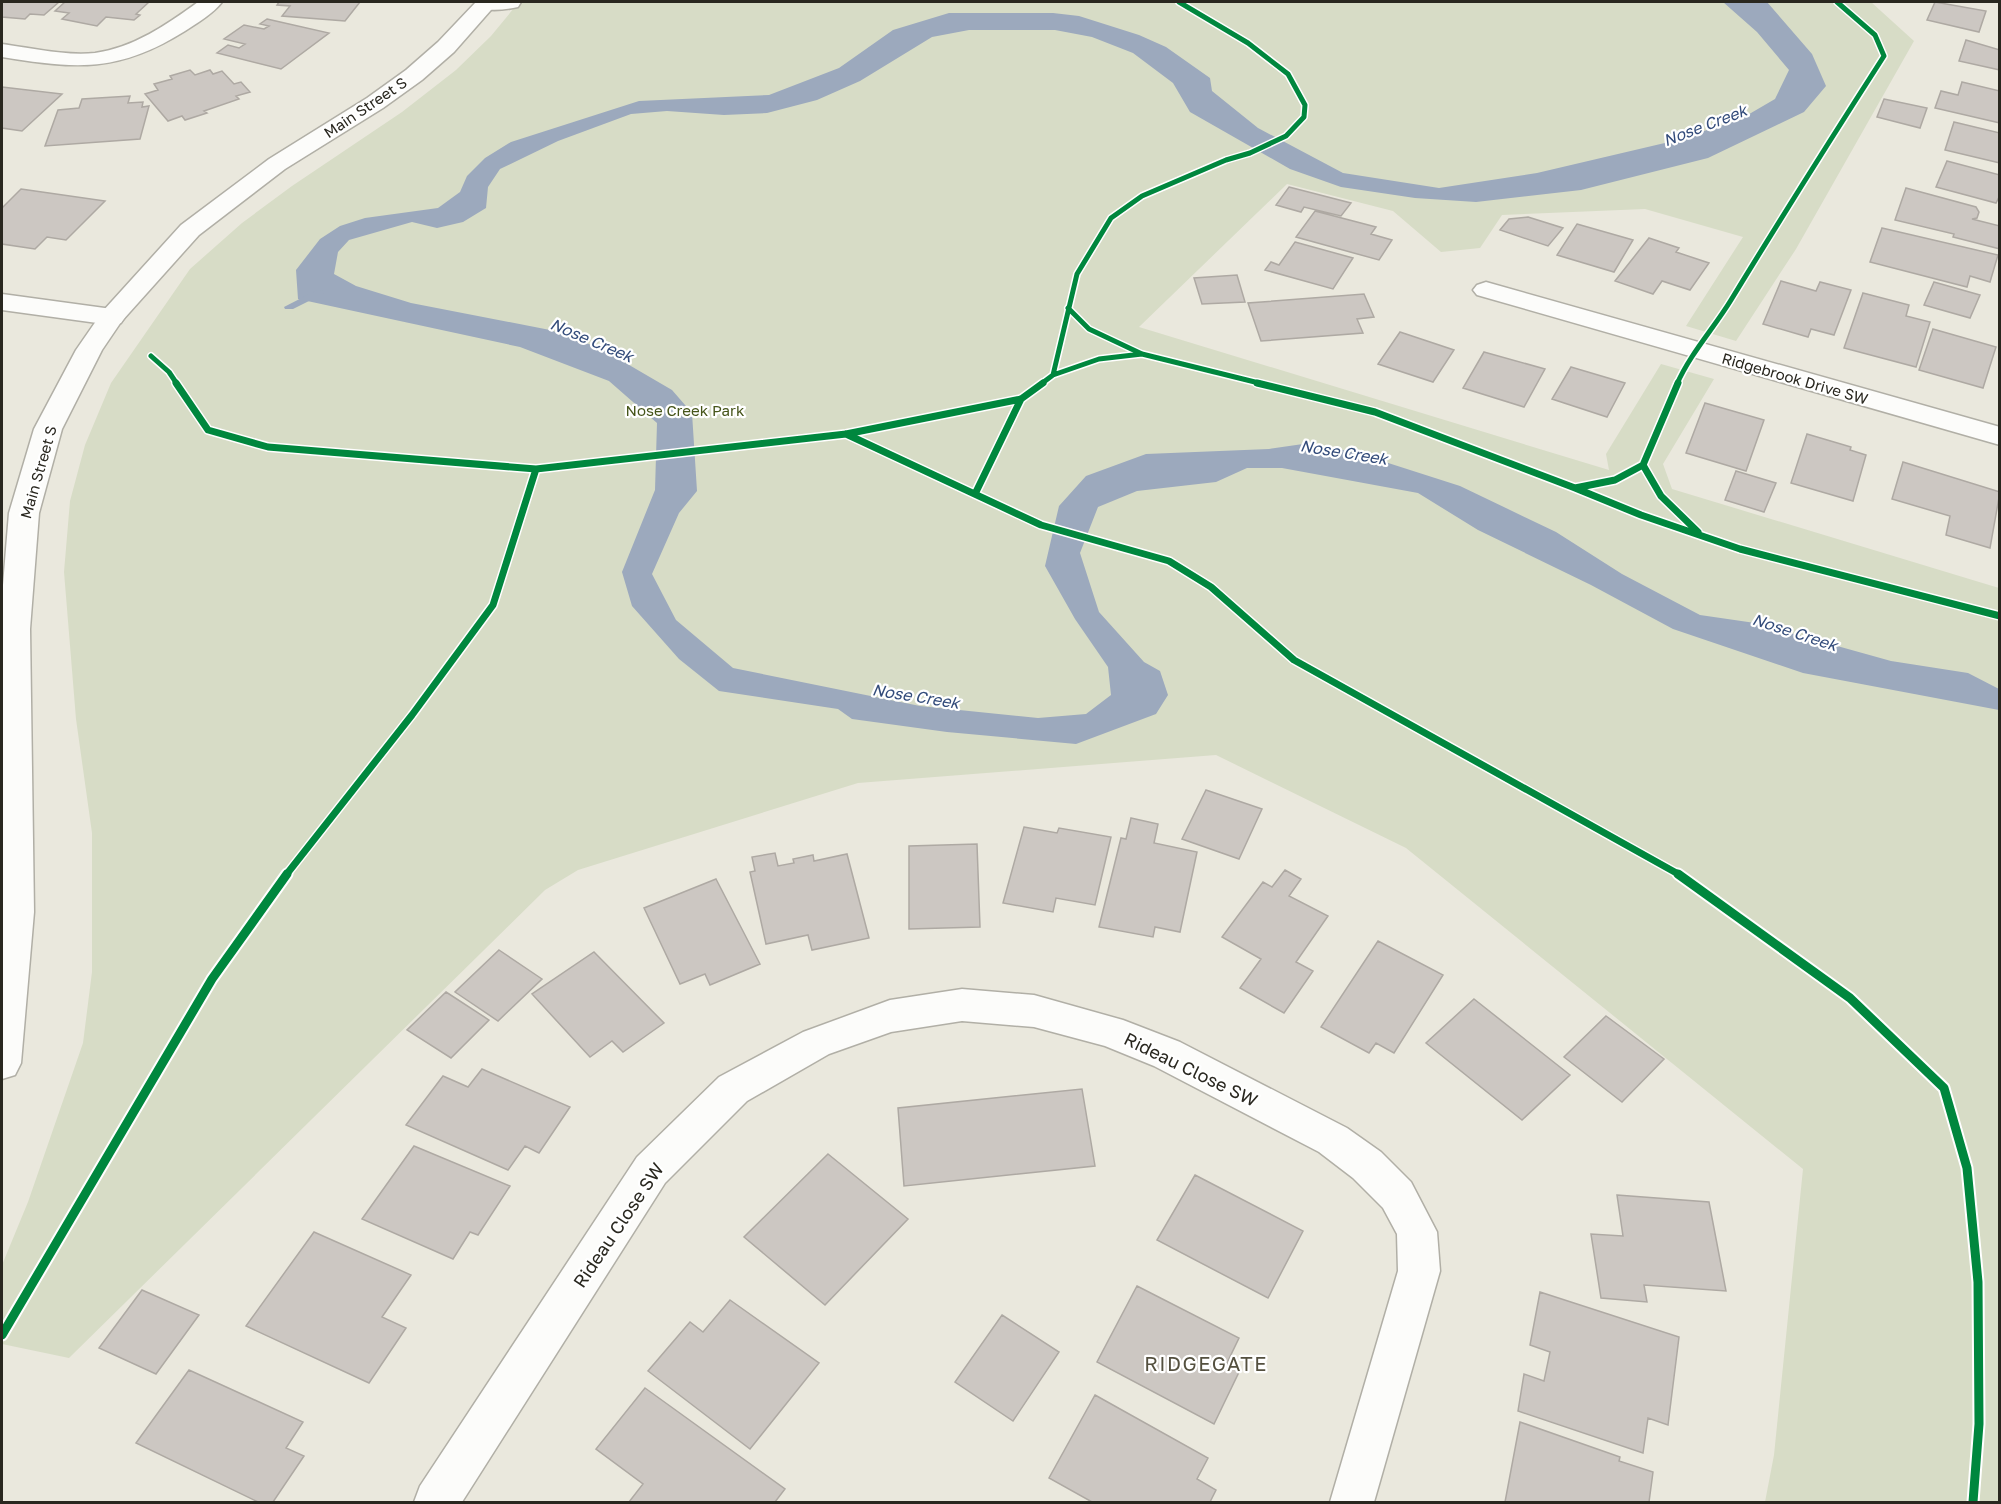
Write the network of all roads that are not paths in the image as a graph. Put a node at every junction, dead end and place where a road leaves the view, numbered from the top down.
1 (211, 2) edge
2 (486, 2) edge
3 (510, 2) edge
4 (2, 51) edge
5 (1486, 290) dead end
6 (2, 302) edge
7 (112, 317) junction
8 (2000, 436) edge
9 (2, 1063) edge
10 (436, 1503) edge
11 (1352, 1503) edge

1 - 4 street
2 - 3 street
2 - 7 street, Main Street S
5 - 8 street, Ridgebrook Drive SW
6 - 7 street
7 - 9 street, Main Street S
10 - 11 street, Rideau Close SW

